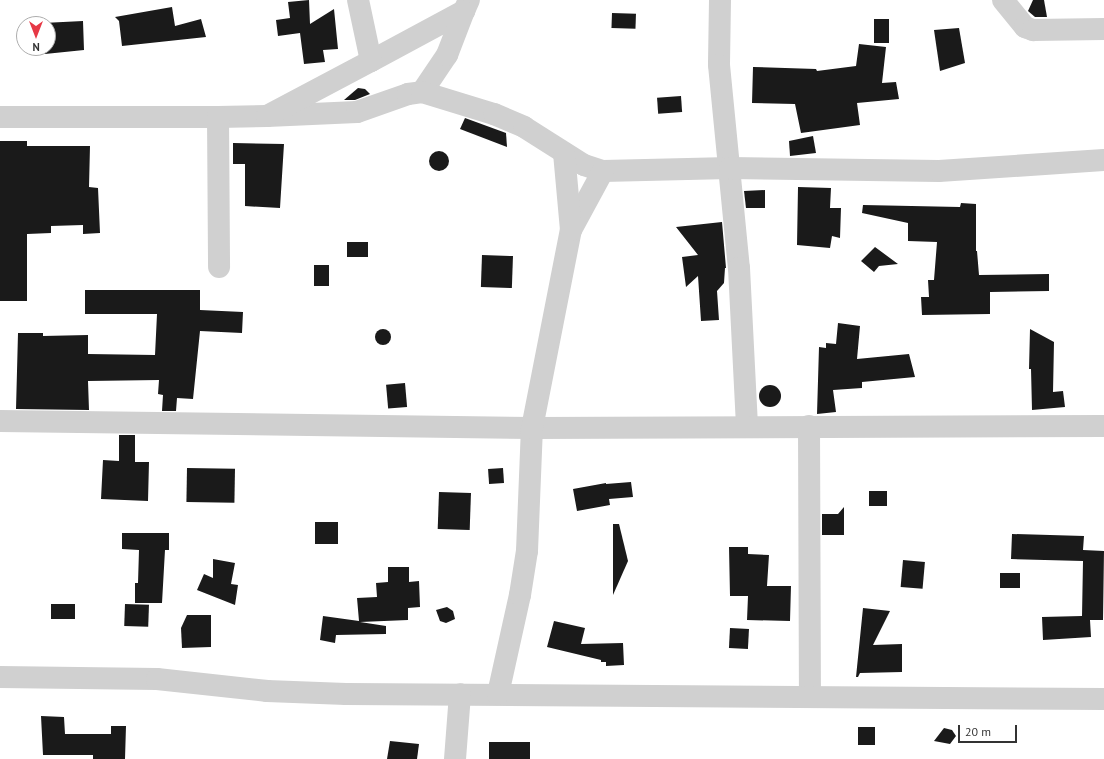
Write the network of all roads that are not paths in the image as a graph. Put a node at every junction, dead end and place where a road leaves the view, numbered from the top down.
1 (358, 0) edge
2 (720, 0) edge
3 (1003, 0) edge
4 (466, 5) edge
5 (1104, 29) edge
6 (371, 61) junction
7 (422, 92) junction
8 (267, 116) junction
9 (0, 117) edge
10 (218, 117) junction
11 (564, 153) junction
12 (1104, 160) edge
13 (730, 168) junction
14 (603, 171) junction
15 (571, 230) junction
16 (219, 267) dead end
17 (0, 421) edge
18 (747, 426) junction
19 (809, 426) junction
20 (1104, 426) edge
21 (532, 428) junction
22 (0, 677) edge
23 (460, 694) junction
24 (498, 694) junction
25 (810, 696) junction
26 (1104, 699) edge
27 (455, 759) edge

1 - 6 street
2 - 13 street
3 - 5 street
4 - 6 street
4 - 7 street
6 - 8 street
7 - 8 street
7 - 11 street
8 - 10 street
9 - 10 street
10 - 16 street
11 - 14 street
11 - 15 street
12 - 13 street
13 - 14 street
13 - 18 street
14 - 15 street
15 - 21 street
17 - 21 street
18 - 19 street
18 - 21 street
19 - 20 street
19 - 25 street
21 - 24 street
22 - 23 street
23 - 24 street
23 - 27 street
24 - 25 street
25 - 26 street

